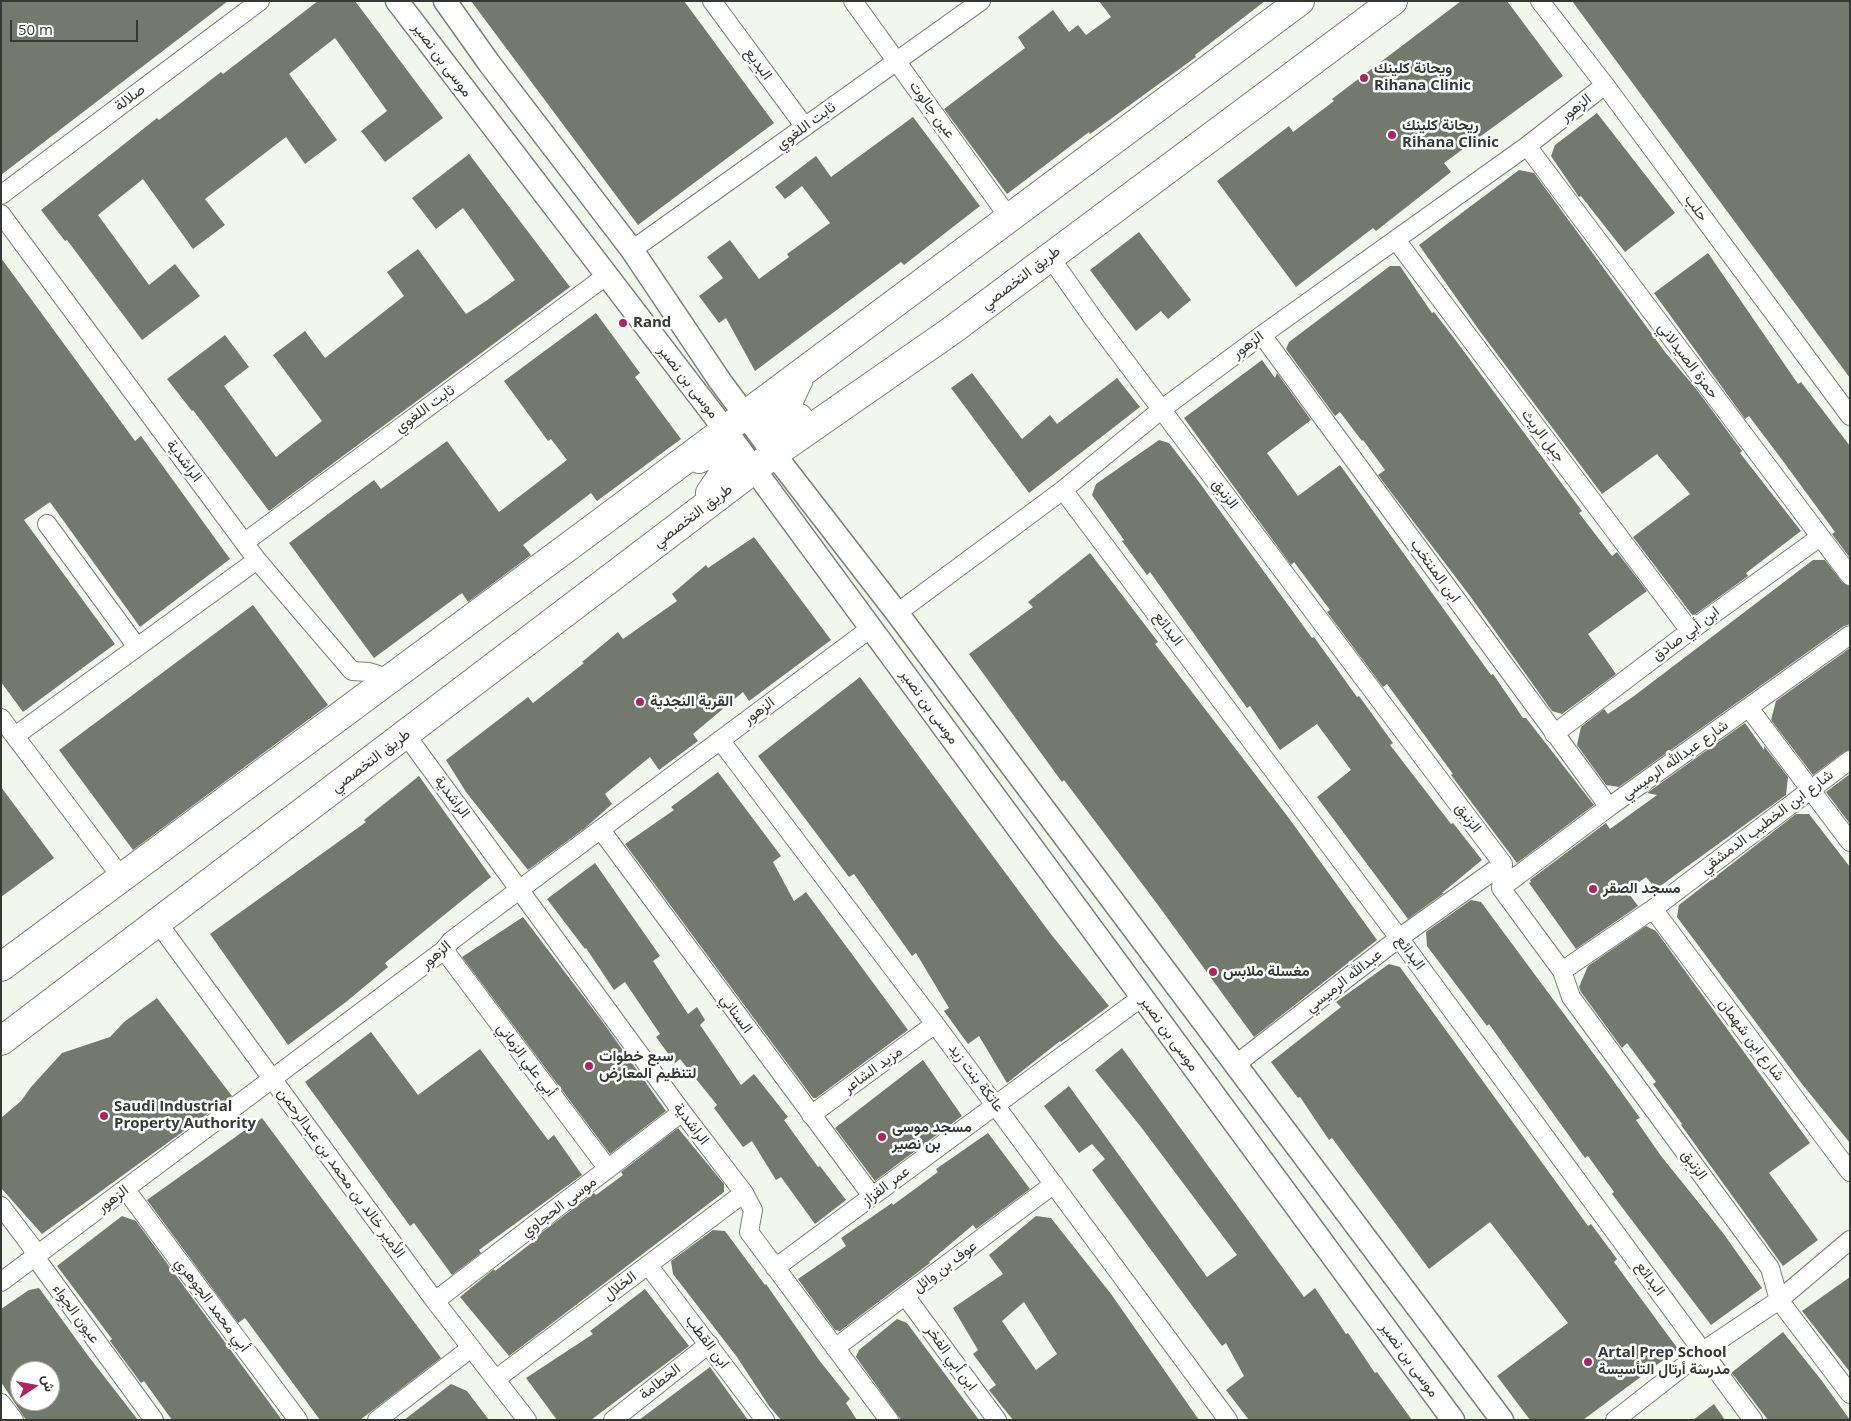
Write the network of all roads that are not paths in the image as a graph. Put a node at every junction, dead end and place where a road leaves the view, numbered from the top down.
1 (260, 1) edge
2 (397, 1) edge
3 (445, 1) edge
4 (712, 1) edge
5 (853, 1) edge
6 (981, 1) edge
7 (1300, 1) edge
8 (1394, 1) edge
9 (1540, 1) edge
10 (458, 20) junction
11 (428, 42) junction
12 (897, 61) junction
13 (1605, 85) junction
14 (805, 127) junction
15 (1527, 146) junction
16 (1, 195) edge
17 (1, 214) edge
18 (1010, 219) junction
19 (1396, 240) junction
20 (632, 250) junction
21 (1050, 257) junction
22 (606, 276) junction
23 (1262, 335) junction
24 (804, 372) junction
25 (720, 381) junction
26 (703, 402) junction
27 (840, 408) junction
28 (1162, 409) junction
29 (1850, 416) edge
30 (735, 423) junction
31 (764, 462) junction
32 (669, 474) junction
33 (798, 485) junction
34 (1064, 490) junction
35 (776, 500) junction
36 (699, 511) junction
37 (47, 524) dead end
38 (1820, 537) junction
39 (245, 542) junction
40 (258, 560) junction
41 (1850, 576) edge
42 (897, 613) junction
43 (871, 628) junction
44 (1690, 631) junction
45 (1850, 635) edge
46 (138, 647) junction
47 (389, 678) junction
48 (1749, 708) junction
49 (1, 718) edge
50 (1554, 734) junction
51 (406, 735) junction
52 (15, 736) junction
53 (720, 740) junction
54 (1850, 760) edge
55 (1811, 790) junction
56 (1609, 807) junction
57 (601, 830) junction
58 (1850, 842) edge
59 (1503, 864) junction
60 (122, 878) junction
61 (1501, 888) junction
62 (520, 889) junction
63 (1653, 908) junction
64 (158, 923) junction
65 (1399, 938) junction
66 (444, 950) junction
67 (1, 968) edge
68 (1562, 971) junction
69 (1142, 997) junction
70 (935, 1024) junction
71 (1, 1041) edge
72 (1235, 1065) junction
73 (272, 1078) junction
74 (996, 1105) junction
75 (682, 1112) junction
76 (811, 1115) junction
77 (608, 1169) junction
78 (1850, 1172) edge
79 (1054, 1184) junction
80 (126, 1190) junction
81 (744, 1192) junction
82 (872, 1196) junction
83 (1, 1206) edge
84 (1850, 1240) edge
85 (35, 1257) junction
86 (648, 1265) junction
87 (775, 1268) junction
88 (1, 1282) edge
89 (906, 1297) junction
90 (1779, 1300) junction
91 (435, 1301) junction
92 (1442, 1342) junction
93 (709, 1344) junction
94 (470, 1348) junction
95 (835, 1348) junction
96 (1703, 1351) junction
97 (1415, 1365) junction
98 (496, 1378) junction
99 (1850, 1394) edge
100 (1, 1403) edge
101 (14, 1420) edge
102 (154, 1420) edge
103 (298, 1420) edge
104 (377, 1420) edge
105 (527, 1420) edge
106 (613, 1420) edge
107 (765, 1420) edge
108 (889, 1420) edge
109 (997, 1420) edge
110 (1228, 1420) edge
111 (1453, 1420) edge
112 (1502, 1420) edge
113 (1615, 1420) edge
114 (1753, 1420) edge

1 - 16 street, صلالة
2 - 11 street, موسى بن نصير
3 - 10 street
4 - 14 street, البديع
5 - 12 street, عين جالوت
6 - 12 street, ثابت اللغوي
7 - 18 main road
8 - 21 main road, طريق التخصصي
9 - 13 street, حلب
10 - 11 street
10 - 20 street
11 - 22 street, موسى بن نصير
12 - 14 street, ثابت اللغوي
12 - 18 street, عين جالوت
13 - 15 street, الزهور
13 - 29 street, حلب
14 - 20 street, ثابت اللغوي
15 - 19 street, الزهور
15 - 38 street, حمزة الصيدلاني
17 - 39 street, الراشدية
18 - 24 main road
19 - 23 street, الزهور
19 - 44 street, جبل الريث
20 - 25 street
21 - 27 main road, طريق التخصصي
21 - 28 street, الزنبق
22 - 26 street, موسى بن نصير
22 - 39 street, ثابت اللغوي
23 - 28 street, الزهور
23 - 50 street, ابن المنتخب
24 - 27 main road
24 - 30 main road
25 - 26 street
25 - 30 street
26 - 30 street, موسى بن نصير
27 - 31 main road, طريق التخصصي
28 - 34 street, الزهور
28 - 59 street, الزنبق
30 - 31 street
30 - 32 main road
31 - 33 street
31 - 35 street, موسى بن نصير
31 - 36 main road, طريق التخصصي
32 - 36 main road
32 - 47 main road
33 - 35 street
33 - 42 street
34 - 42 street, الزهور
34 - 65 street, البدائع
35 - 43 street, موسى بن نصير
36 - 51 main road, طريق التخصصي
37 - 46 street
38 - 41 street, حمزة الصيدلاني
38 - 44 street, ابن أبي صادق
39 - 40 street, الراشدية
40 - 46 street
40 - 47 street, الراشدية
42 - 72 street
43 - 53 street, الزهور
43 - 69 street, موسى بن نصير
44 - 50 street, ابن أبي صادق
45 - 48 street, شارع عبدالله الرميسي
46 - 52 street
47 - 60 main road
48 - 55 street
48 - 56 street, شارع عبدالله الرميسي
49 - 52 street
50 - 56 street, ابن المنتخب
51 - 62 street, الراشدية
51 - 64 main road, طريق التخصصي
52 - 60 street
53 - 57 street, الزهور
53 - 70 street, عاتكة بنت زيد
54 - 55 street, شارع ابن الخطيب الدمشقي
55 - 58 street
55 - 63 street, شارع ابن الخطيب الدمشقي
56 - 61 street, شارع عبدالله الرميسي
57 - 62 street, الزهور
57 - 76 street, السناني
59 - 61 street
59 - 65 street, عبدالله الرميسي
60 - 67 main road
61 - 68 street, الزنبق
62 - 66 street, الزهور
62 - 75 street, الراشدية
63 - 68 street, شارع ابن الخطيب الدمشقي
63 - 78 street, شارع ابن شهمان
64 - 71 main road, طريق التخصصي
64 - 73 street, الأمير خالد بن محمد بن عبدالرحمن
65 - 72 street, عبدالله الرميسي
65 - 96 street, البدائع
66 - 73 street, الزهور
66 - 77 street, أبي علي الزماني
68 - 90 street, الزنبق
69 - 74 street, عمر القزاز
69 - 97 street, موسى بن نصير
70 - 74 street, عاتكة بنت زيد
70 - 76 street, مزيد الشاعر
72 - 92 street
73 - 80 street, الزهور
73 - 91 street, الأمير خالد بن محمد بن عبدالرحمن
74 - 79 street, عاتكة بنت زيد
74 - 82 street, عمر القزاز
75 - 77 street, موسى الحجاوي
75 - 81 street, الراشدية
76 - 82 street, السناني
77 - 91 street, موسى الحجاوي
79 - 89 street, عوف بن وائل
79 - 110 street, عاتكة بنت زيد
80 - 85 street, الزهور
80 - 103 street, أبي محمد الجوهري
81 - 86 street, الخلال
81 - 87 street, الراشدية
82 - 87 street, عمر القزاز
83 - 85 street, عيون الجواء
84 - 90 street
85 - 88 street, الزهور
85 - 102 street, عيون الجواء
86 - 93 street, ابن القطب
86 - 98 street, الخلال
87 - 95 street, الراشدية
89 - 95 street, عوف بن وائل
89 - 109 street, ابن أبي الفخر
90 - 96 street
90 - 99 street, الزنبق
91 - 94 street, الأمير خالد بن محمد بن عبدالرحمن
92 - 97 street
92 - 112 street
93 - 106 street, الخطامة
93 - 107 street, ابن القطب
94 - 98 street, الأمير خالد بن محمد بن عبدالرحمن
94 - 104 street
95 - 108 street, الراشدية
96 - 113 street
96 - 114 street, البدائع
97 - 111 street, موسى بن نصير
98 - 105 street, الأمير خالد بن محمد بن عبدالرحمن
100 - 101 street

